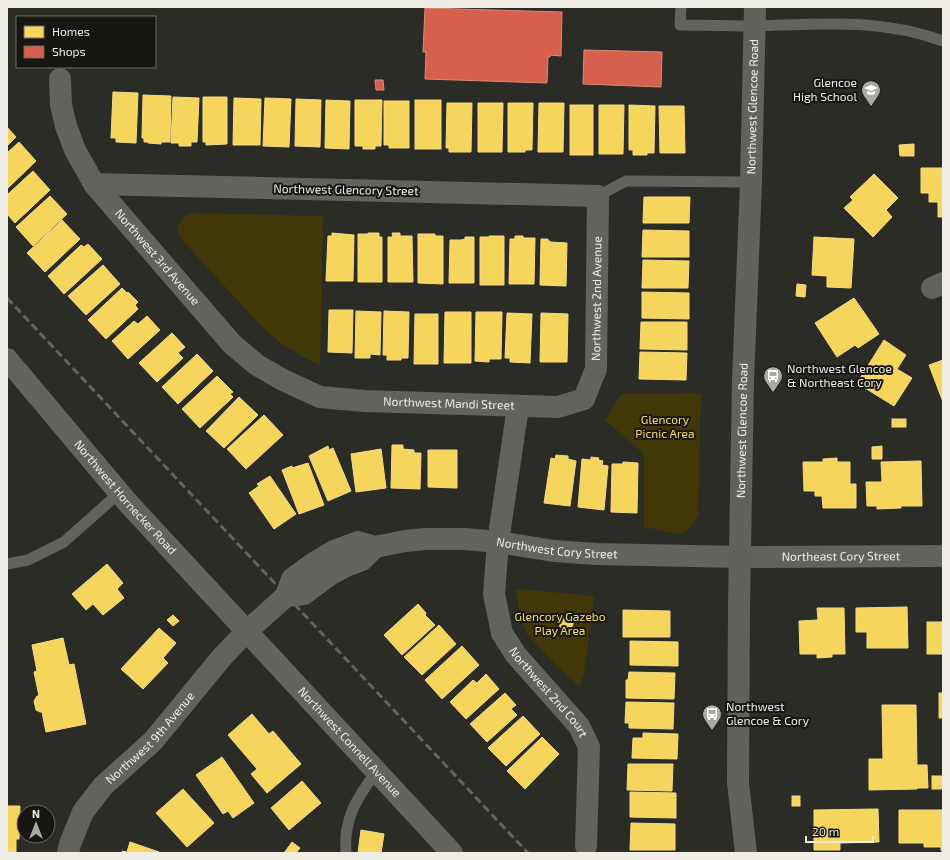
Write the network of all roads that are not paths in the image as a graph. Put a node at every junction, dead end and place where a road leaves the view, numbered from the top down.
1 (681, 7) edge
2 (755, 16) edge
3 (943, 41) edge
4 (60, 79) dead end
5 (751, 182) junction
6 (94, 184) junction
7 (598, 196) junction
8 (7, 359) edge
9 (313, 393) joint
10 (584, 399) joint
11 (518, 407) junction
12 (119, 493) junction
13 (498, 542) junction
14 (943, 556) edge
15 (740, 558) junction
16 (7, 564) edge
17 (246, 632) junction
18 (376, 772) junction
19 (586, 846) dead end
20 (68, 853) edge
21 (346, 853) edge
22 (452, 853) edge
23 (746, 853) edge

1 - 2 lane
2 - 3 lane
2 - 5 main road, Northwest Glencoe Road
4 - 6 street, Northwest 3rd Avenue
5 - 7 lane
5 - 15 main road, Northwest Glencoe Road
6 - 7 street, Northwest Glencory Street
6 - 9 street, Northwest 3rd Avenue
7 - 10 street, Northwest 2nd Avenue
8 - 12 street, Northwest Hornecker Road
9 - 11 street, Northwest Mandi Street
10 - 11 street, Northwest Mandi Street
11 - 13 street
12 - 16 lane
12 - 17 street, Northwest Hornecker Road
13 - 15 street, Northwest Cory Street
13 - 17 street, Northwest Cory Street
13 - 19 street, Northwest 2nd Court
14 - 15 street, Northeast Cory Street
15 - 23 main road, Northwest Glencoe Road
17 - 18 street, Northwest Connell Avenue
17 - 20 street, Northwest 9th Avenue
18 - 21 lane
18 - 22 street, Northwest Connell Avenue

